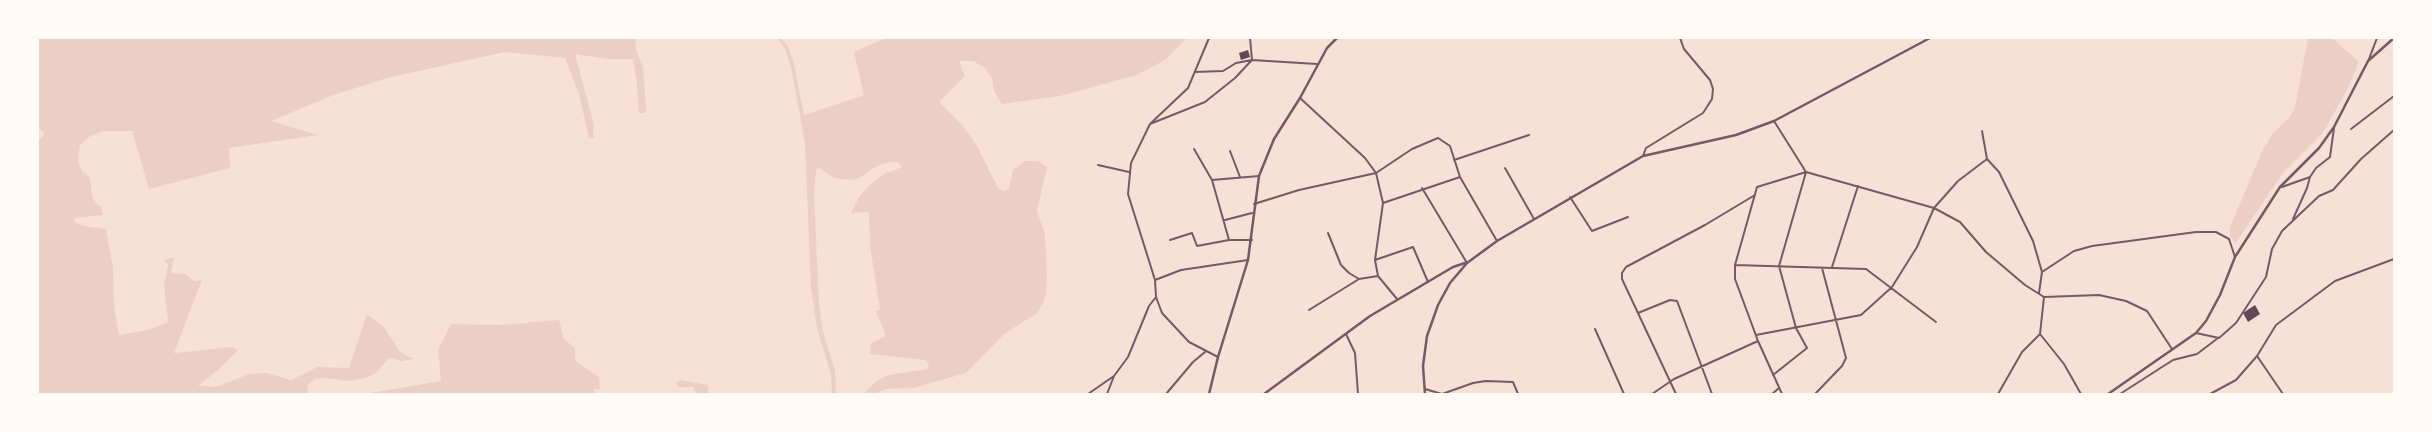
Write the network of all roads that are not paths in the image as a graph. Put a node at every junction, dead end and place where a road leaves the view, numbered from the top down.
1 (1209, 38) edge
2 (1250, 38) edge
3 (1337, 38) edge
4 (1680, 38) edge
5 (1930, 38) edge
6 (2377, 38) edge
7 (2394, 38) edge
8 (1252, 60) junction
9 (2368, 61) junction
10 (1317, 64) junction
11 (1195, 72) junction
12 (2394, 96) edge
13 (1300, 98) junction
14 (1774, 121) junction
15 (1150, 124) junction
16 (2334, 127) junction
17 (2351, 129) dead end
18 (1982, 130) dead end
19 (2394, 130) edge
20 (1529, 135) dead end
21 (1194, 149) dead end
22 (1230, 152) dead end
23 (1642, 156) junction
24 (1987, 159) junction
25 (1454, 160) junction
26 (1098, 165) dead end
27 (1505, 168) dead end
28 (1129, 172) junction
29 (1806, 172) junction
30 (1376, 173) junction
31 (1259, 176) junction
32 (1240, 177) junction
33 (1460, 177) junction
34 (2310, 177) junction
35 (1212, 180) junction
36 (1858, 186) junction
37 (2280, 187) junction
38 (1422, 188) junction
39 (1755, 195) junction
40 (1570, 197) junction
41 (1382, 203) junction
42 (1254, 204) junction
43 (1934, 208) junction
44 (1252, 213) junction
45 (1628, 217) dead end
46 (1534, 219) junction
47 (1225, 220) junction
48 (2292, 221) junction
49 (1328, 233) dead end
50 (1170, 240) dead end
51 (1230, 240) junction
52 (1252, 240) junction
53 (1497, 241) junction
54 (2236, 257) junction
55 (2394, 259) edge
56 (1248, 260) junction
57 (1375, 260) junction
58 (1467, 263) junction
59 (1735, 265) junction
60 (1779, 266) junction
61 (1822, 268) junction
62 (1832, 268) junction
63 (2042, 272) junction
64 (1378, 276) junction
65 (1360, 279) junction
66 (1155, 280) junction
67 (1428, 282) junction
68 (1892, 287) junction
69 (2038, 293) junction
70 (1156, 297) junction
71 (2044, 297) junction
72 (1397, 299) junction
73 (1309, 310) dead end
74 (1638, 313) junction
75 (1835, 321) junction
76 (1936, 322) dead end
77 (1796, 328) junction
78 (1595, 329) dead end
79 (2196, 333) junction
80 (1346, 334) junction
81 (2040, 334) junction
82 (1756, 335) junction
83 (2219, 338) junction
84 (1758, 341) junction
85 (2172, 349) junction
86 (1205, 352) junction
87 (2257, 356) junction
88 (1218, 357) junction
89 (1701, 368) junction
90 (1773, 375) junction
91 (1114, 376) junction
92 (1670, 382) junction
93 (2120, 386) junction
94 (1779, 388) junction
95 (1424, 389) junction
96 (2120, 393) edge
97 (2216, 393) edge
98 (1088, 394) edge
99 (1107, 394) edge
100 (1166, 394) edge
101 (1209, 394) edge
102 (1264, 394) edge
103 (1358, 394) edge
104 (1425, 394) edge
105 (1443, 394) edge
106 (1518, 394) edge
107 (1624, 394) edge
108 (1652, 394) edge
109 (1676, 394) edge
110 (1712, 394) edge
111 (1772, 394) edge
112 (1782, 394) edge
113 (1815, 394) edge
114 (1998, 394) edge
115 (2081, 394) edge
116 (2108, 394) edge
117 (2210, 394) edge
118 (2284, 394) edge

1 - 11 street
2 - 8 street
3 - 10 street
4 - 23 street
5 - 14 street
6 - 9 street
7 - 9 street
8 - 10 street
8 - 11 street
8 - 15 street
9 - 16 street
10 - 13 street
11 - 15 street
12 - 17 street
13 - 30 street
13 - 31 street
14 - 23 street
14 - 29 street
15 - 28 street
16 - 34 street
16 - 37 street
18 - 24 street
19 - 48 street
20 - 25 street
21 - 35 street
22 - 32 street
23 - 40 street
24 - 43 street
24 - 63 street
25 - 30 street
25 - 33 street
26 - 28 street
27 - 46 street
28 - 66 street
29 - 36 street
29 - 39 street
29 - 60 street
30 - 41 street
30 - 42 street
31 - 32 street
31 - 42 street
32 - 35 street
33 - 38 street
33 - 53 street
34 - 37 street
34 - 48 street
35 - 47 street
36 - 43 street
36 - 62 street
37 - 54 street
38 - 41 street
38 - 58 street
39 - 59 street
39 - 74 street
40 - 45 street
40 - 46 street
41 - 57 street
42 - 44 street
43 - 68 street
43 - 69 street
44 - 47 street
44 - 52 street
46 - 53 street
47 - 51 street
48 - 83 street
49 - 65 street
50 - 51 street
51 - 52 street
52 - 56 street
53 - 58 street
54 - 63 street
54 - 79 street
55 - 87 street
56 - 66 street
56 - 88 street
57 - 64 street
57 - 67 street
58 - 67 street
58 - 95 street
59 - 60 street
59 - 82 street
60 - 61 street
60 - 77 street
61 - 62 street
61 - 75 street
62 - 68 street
63 - 69 street
64 - 65 street
64 - 72 street
65 - 73 street
66 - 70 street
67 - 72 street
68 - 75 street
68 - 76 street
69 - 71 street
70 - 86 street
70 - 91 street
71 - 81 street
71 - 85 street
72 - 80 street
74 - 89 street
74 - 92 street
75 - 77 street
75 - 113 street
77 - 82 street
77 - 90 street
78 - 107 street
79 - 83 street
79 - 85 street
80 - 102 street
80 - 103 street
81 - 114 street
81 - 115 street
82 - 84 street
83 - 96 street
84 - 89 street
84 - 90 street
85 - 93 street
86 - 88 street
86 - 100 street
87 - 97 street
87 - 118 street
88 - 101 street
89 - 92 street
89 - 110 street
90 - 94 street
91 - 98 street
91 - 99 street
92 - 108 street
92 - 109 street
93 - 96 street
93 - 116 street
94 - 111 street
94 - 112 street
95 - 104 street
95 - 105 street
97 - 117 street
105 - 106 street

